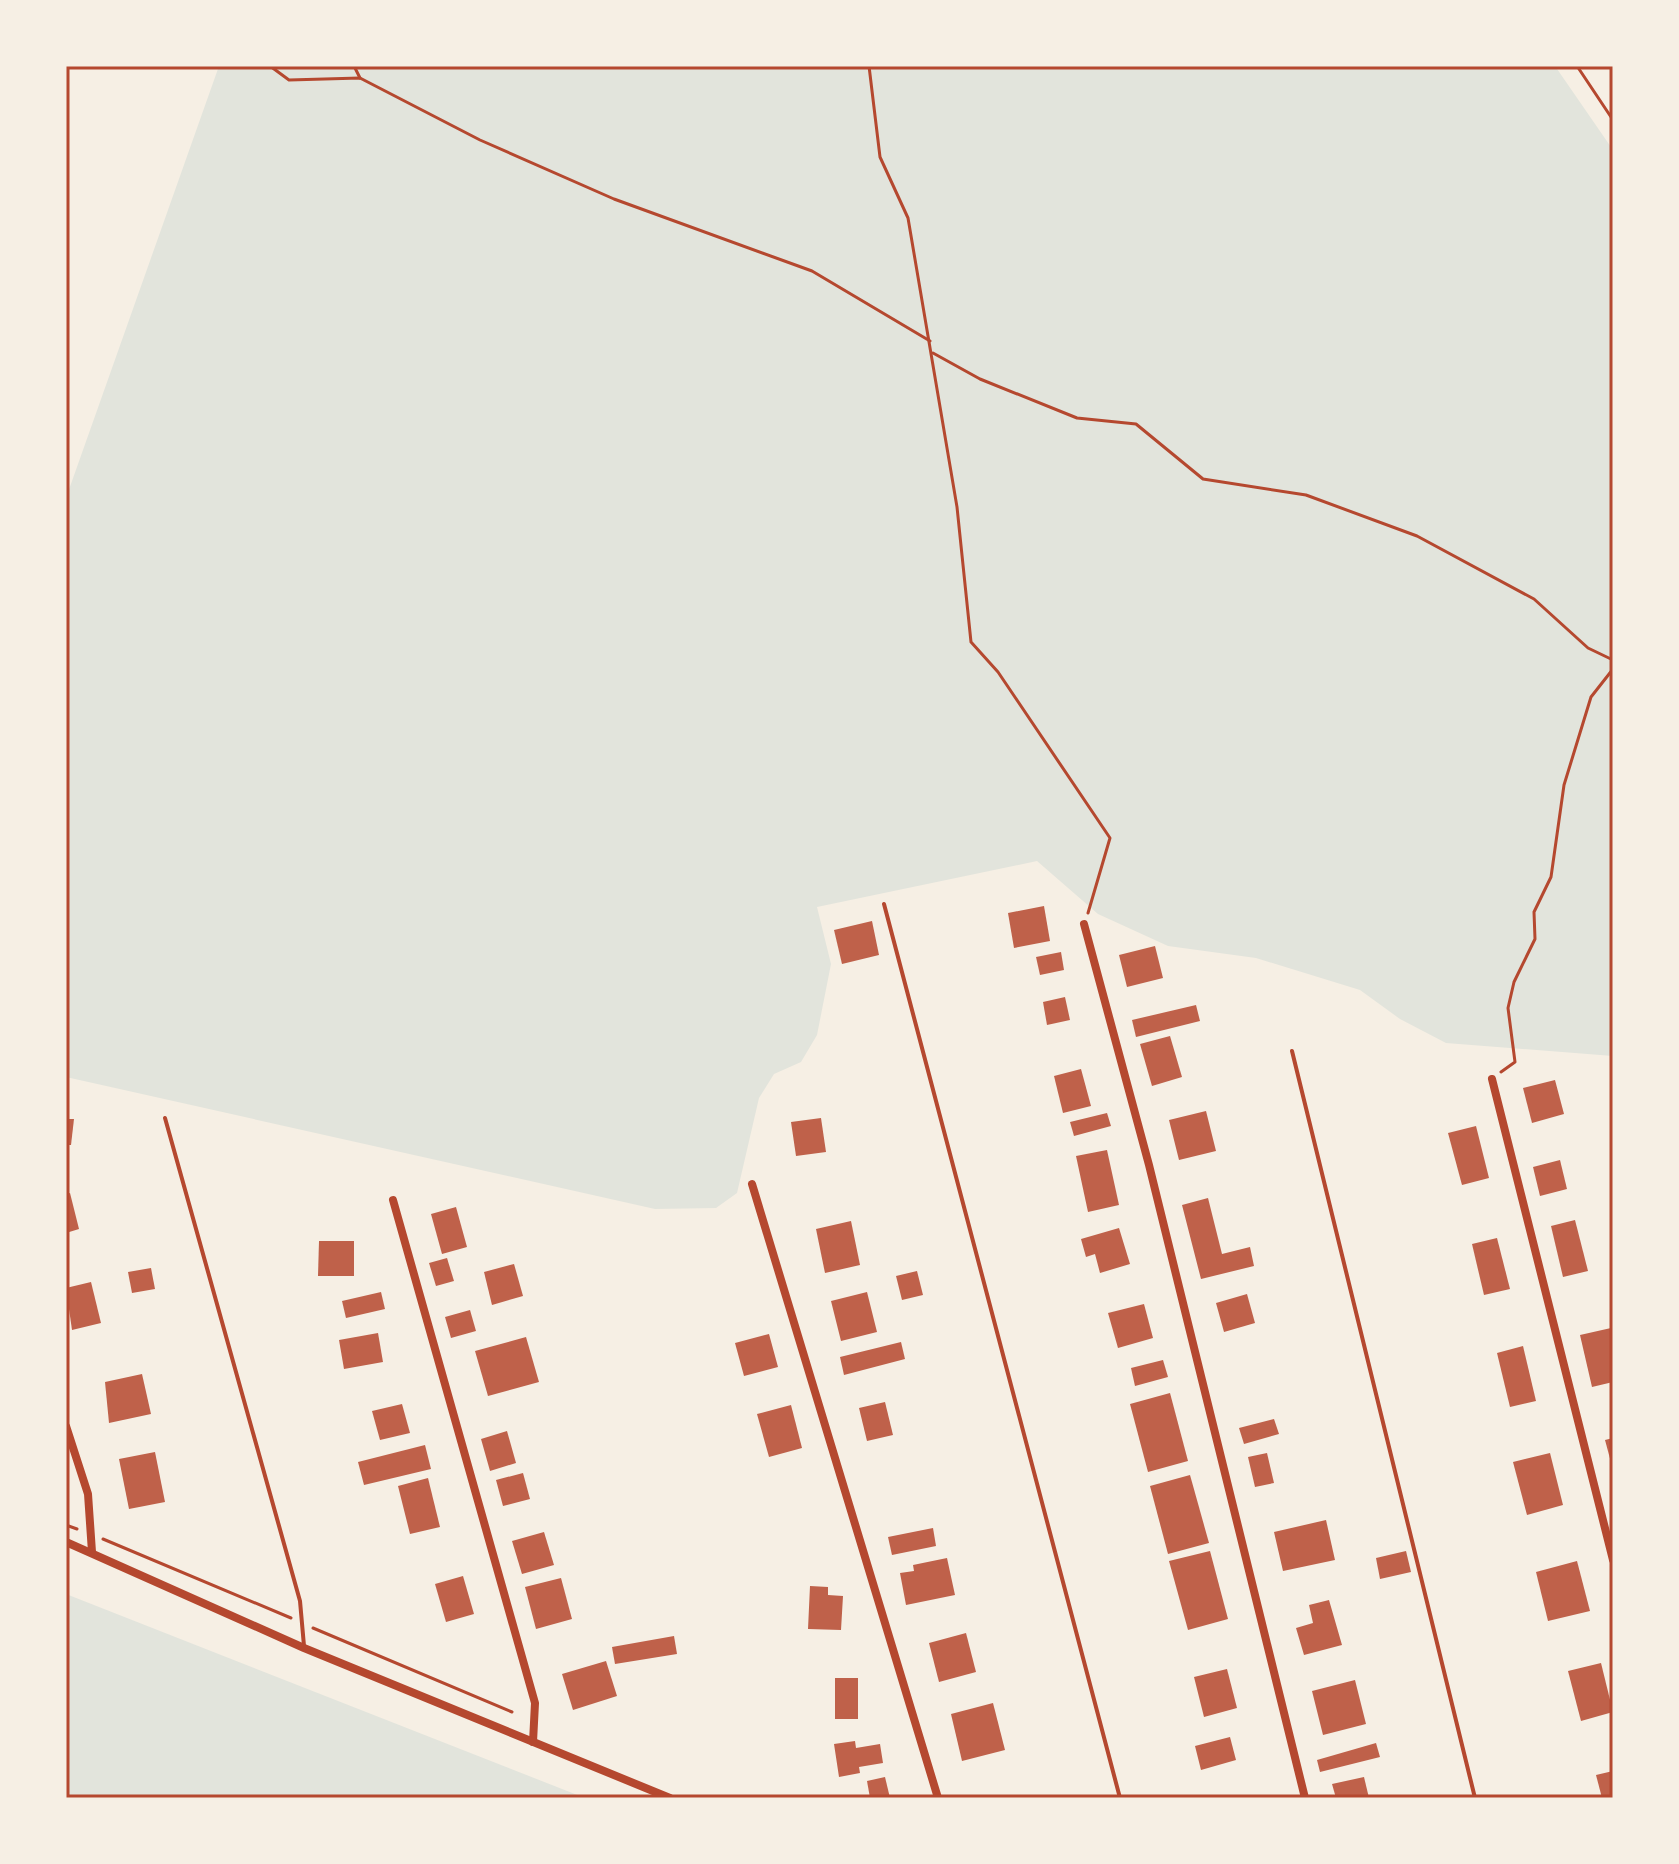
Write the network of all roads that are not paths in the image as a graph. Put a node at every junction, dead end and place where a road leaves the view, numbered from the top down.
1 (884, 904) dead end
2 (1084, 924) road end
3 (1292, 1051) dead end
4 (1492, 1079) road end
5 (165, 1118) dead end
6 (752, 1184) dead end
7 (393, 1200) dead end
8 (66, 1426) edge
9 (66, 1542) edge
10 (92, 1552) junction
11 (1613, 1560) edge
12 (304, 1648) junction
13 (533, 1742) junction
14 (670, 1798) edge
15 (938, 1798) edge
16 (1120, 1798) edge
17 (1305, 1798) edge
18 (1475, 1798) edge

1 - 16 lane
2 - 17 street
3 - 18 lane
4 - 11 street
5 - 12 lane
6 - 15 street
7 - 13 street
8 - 10 street
9 - 10 street
10 - 12 street
12 - 13 street
13 - 14 street

